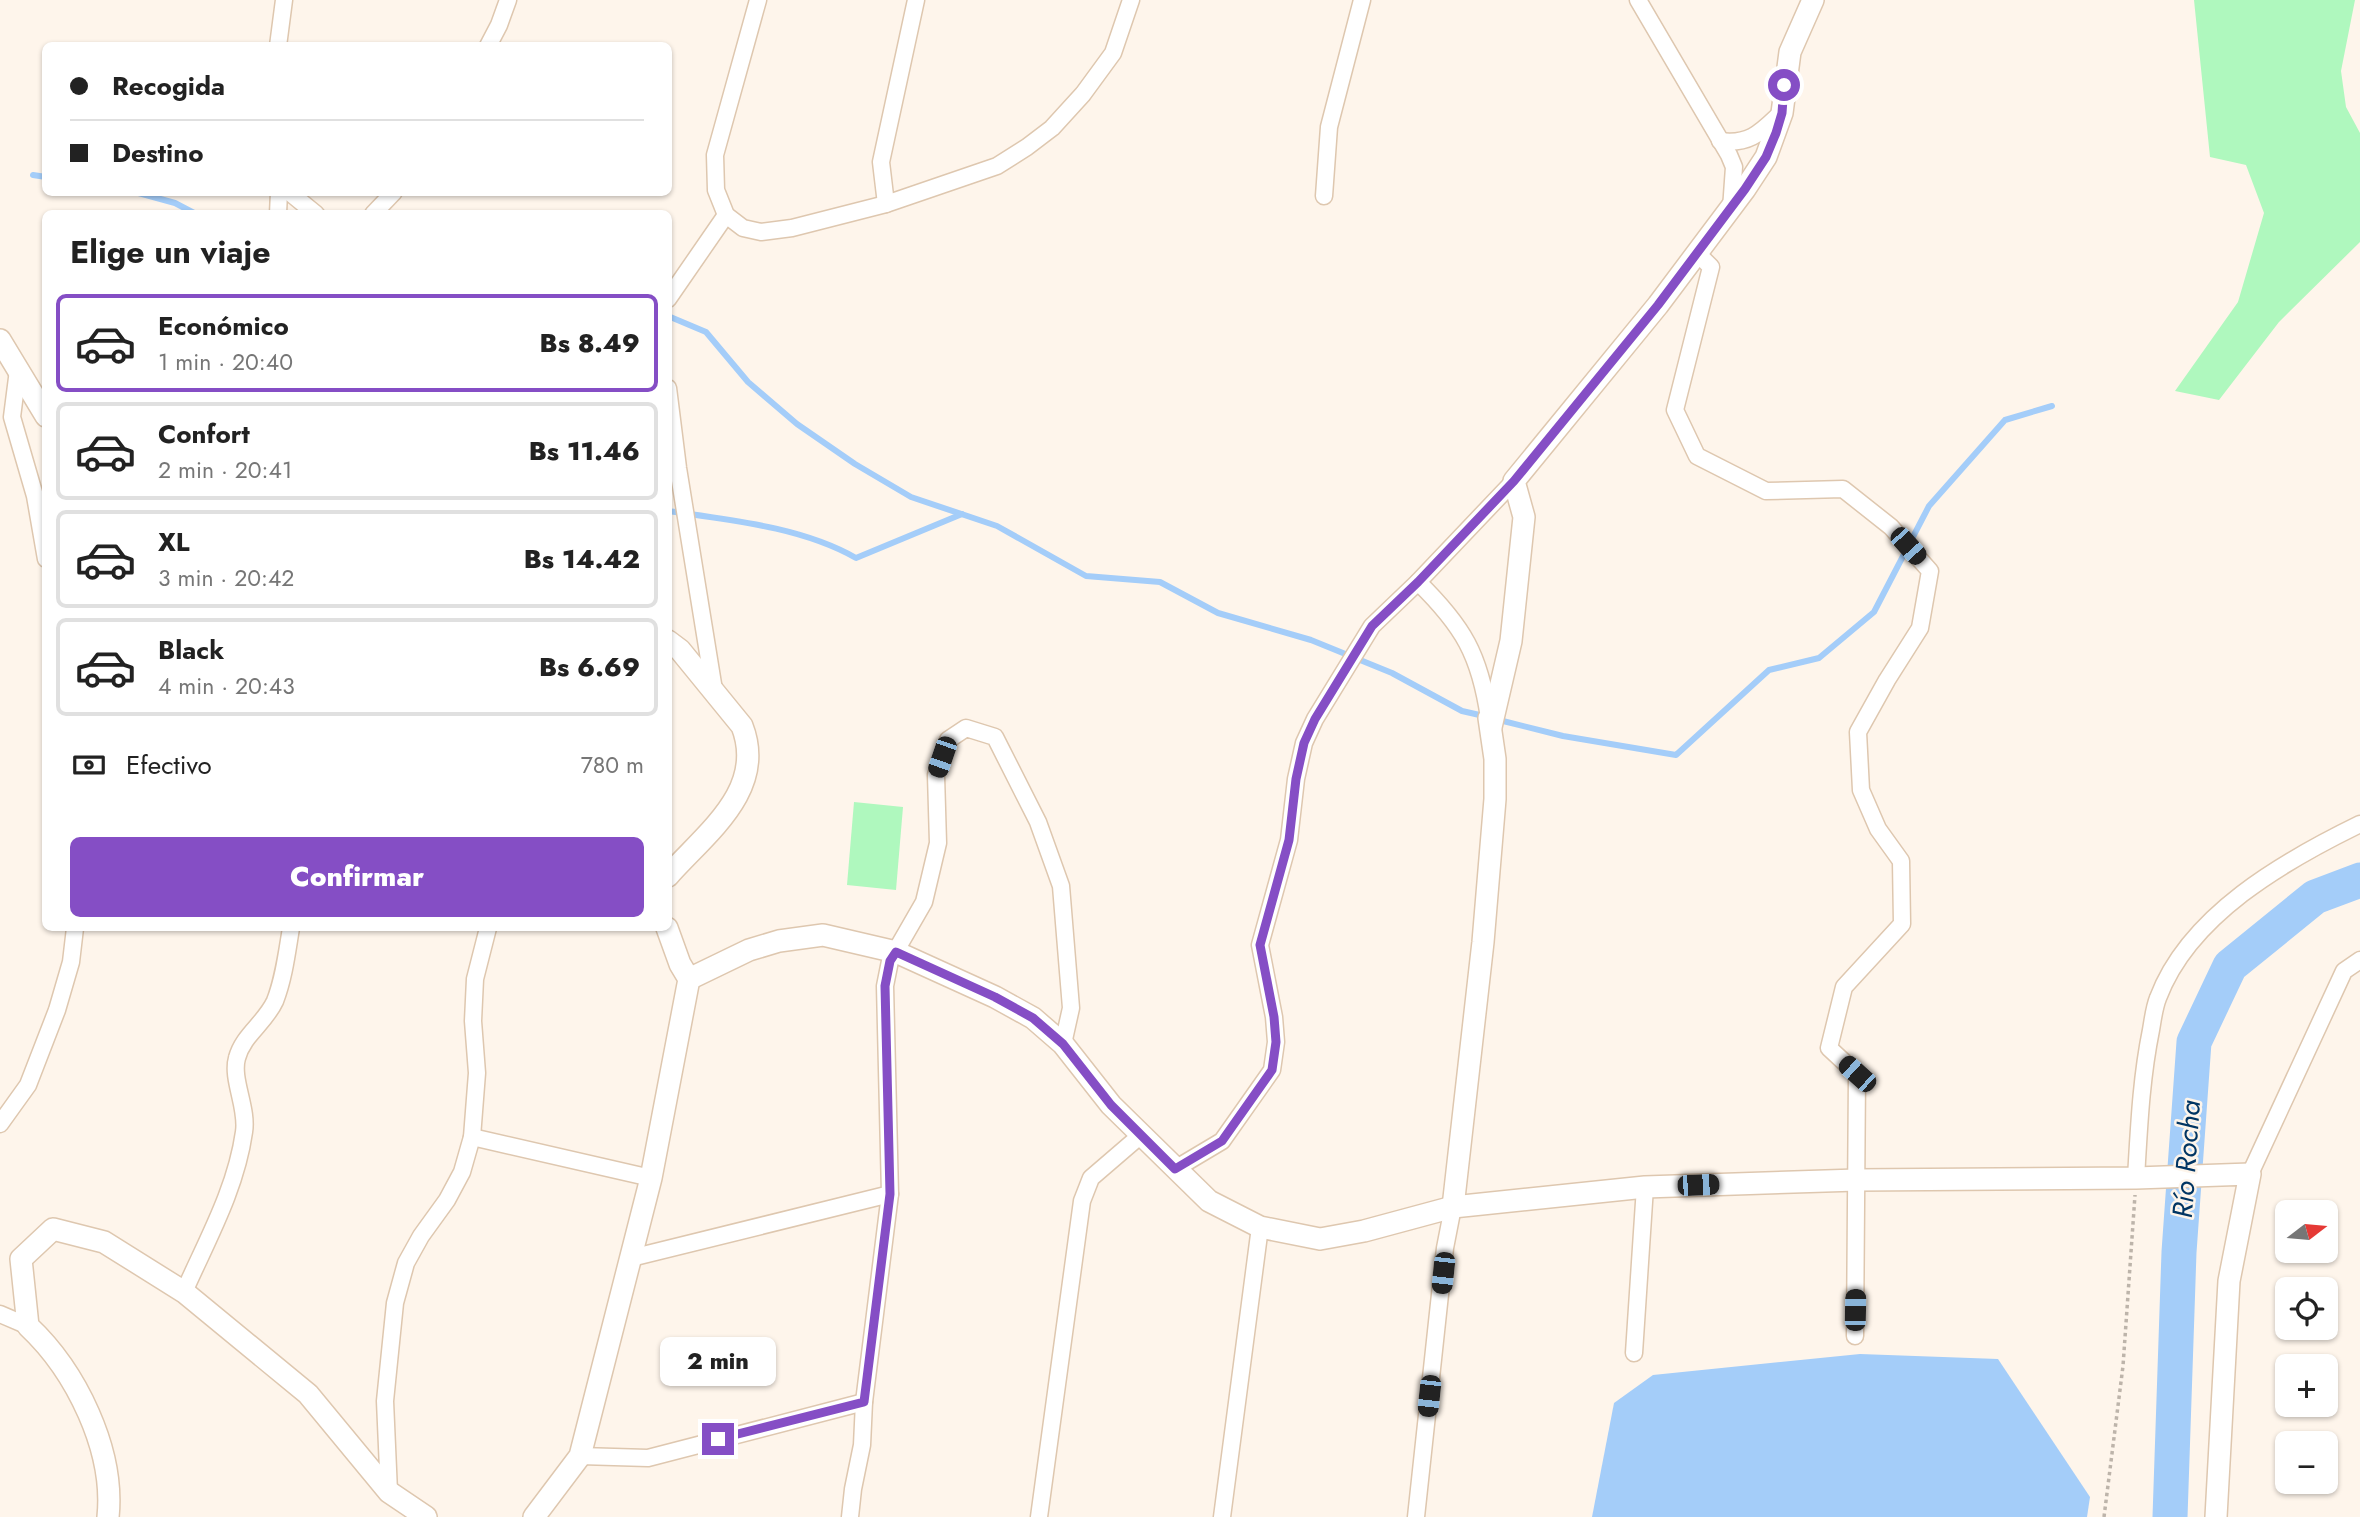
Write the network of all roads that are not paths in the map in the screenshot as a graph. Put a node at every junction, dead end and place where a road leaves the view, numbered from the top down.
1 (284, 0) edge
2 (508, 0) edge
3 (758, 0) edge
4 (916, 0) edge
5 (1131, 0) edge
6 (1362, 0) edge
7 (1638, 0) edge
8 (1813, 0) edge
9 (279, 42) edge
10 (490, 42) edge
11 (1782, 113) junction
12 (1720, 141) junction
13 (294, 196) edge
14 (390, 196) edge
15 (1324, 196) dead end
16 (886, 204) junction
17 (1731, 209) junction
18 (311, 210) edge
19 (377, 210) edge
20 (726, 215) junction
21 (1697, 253) junction
22 (672, 293) edge
23 (0, 340) edge
24 (18, 370) junction
25 (42, 409) edge
26 (672, 420) edge
27 (1514, 481) junction
28 (42, 536) edge
29 (1418, 582) junction
30 (672, 644) edge
31 (714, 692) junction
32 (1490, 722) junction
33 (2360, 824) edge
34 (672, 872) edge
35 (75, 931) edge
36 (290, 931) edge
37 (487, 931) edge
38 (668, 931) edge
39 (896, 952) junction
40 (2360, 960) edge
41 (689, 979) junction
42 (1063, 1044) junction
43 (0, 1124) edge
44 (1141, 1135) junction
45 (472, 1138) junction
46 (1175, 1169) junction
47 (2250, 1174) junction
48 (2146, 1177) junction
49 (651, 1178) junction
50 (1857, 1180) junction
51 (1645, 1187) junction
52 (890, 1194) junction
53 (1453, 1207) junction
54 (1260, 1227) junction
55 (631, 1258) junction
56 (184, 1292) junction
57 (0, 1314) edge
58 (28, 1326) junction
59 (1855, 1336) dead end
60 (1634, 1353) dead end
61 (864, 1402) junction
62 (580, 1456) junction
63 (389, 1492) junction
64 (108, 1517) edge
65 (426, 1517) edge
66 (534, 1517) edge
67 (850, 1517) edge
68 (1039, 1517) edge
69 (1222, 1517) edge
70 (1416, 1517) edge
71 (2216, 1517) edge

1 - 9 street
2 - 10 street
3 - 20 street
4 - 16 street
5 - 16 street
6 - 15 street
7 - 12 street
8 - 11 street
11 - 12 street
11 - 17 street
12 - 17 street
13 - 18 street
14 - 19 street
16 - 20 street
17 - 21 street
20 - 22 street
21 - 27 street
21 - 50 street
23 - 24 street
24 - 25 street
24 - 28 street
26 - 31 street
27 - 29 street
27 - 32 street
29 - 32 street
29 - 46 street
30 - 31 street
31 - 34 street
32 - 53 street
33 - 48 street
35 - 43 street
36 - 56 street
37 - 45 street
38 - 41 street
39 - 41 street
39 - 42 street
39 - 42 street
39 - 52 street
40 - 47 street
41 - 49 street
42 - 44 street
44 - 46 street
44 - 68 street
45 - 49 street
45 - 63 street
46 - 54 street
47 - 48 street
47 - 71 street
48 - 50 street
49 - 55 street
50 - 51 street
50 - 59 street
51 - 53 street
51 - 60 street
52 - 55 street
52 - 61 street
53 - 54 street
53 - 70 street
54 - 69 street
55 - 62 street
56 - 58 street
56 - 63 street
57 - 58 street
58 - 64 street
61 - 62 street
61 - 67 street
62 - 66 street
63 - 65 street

